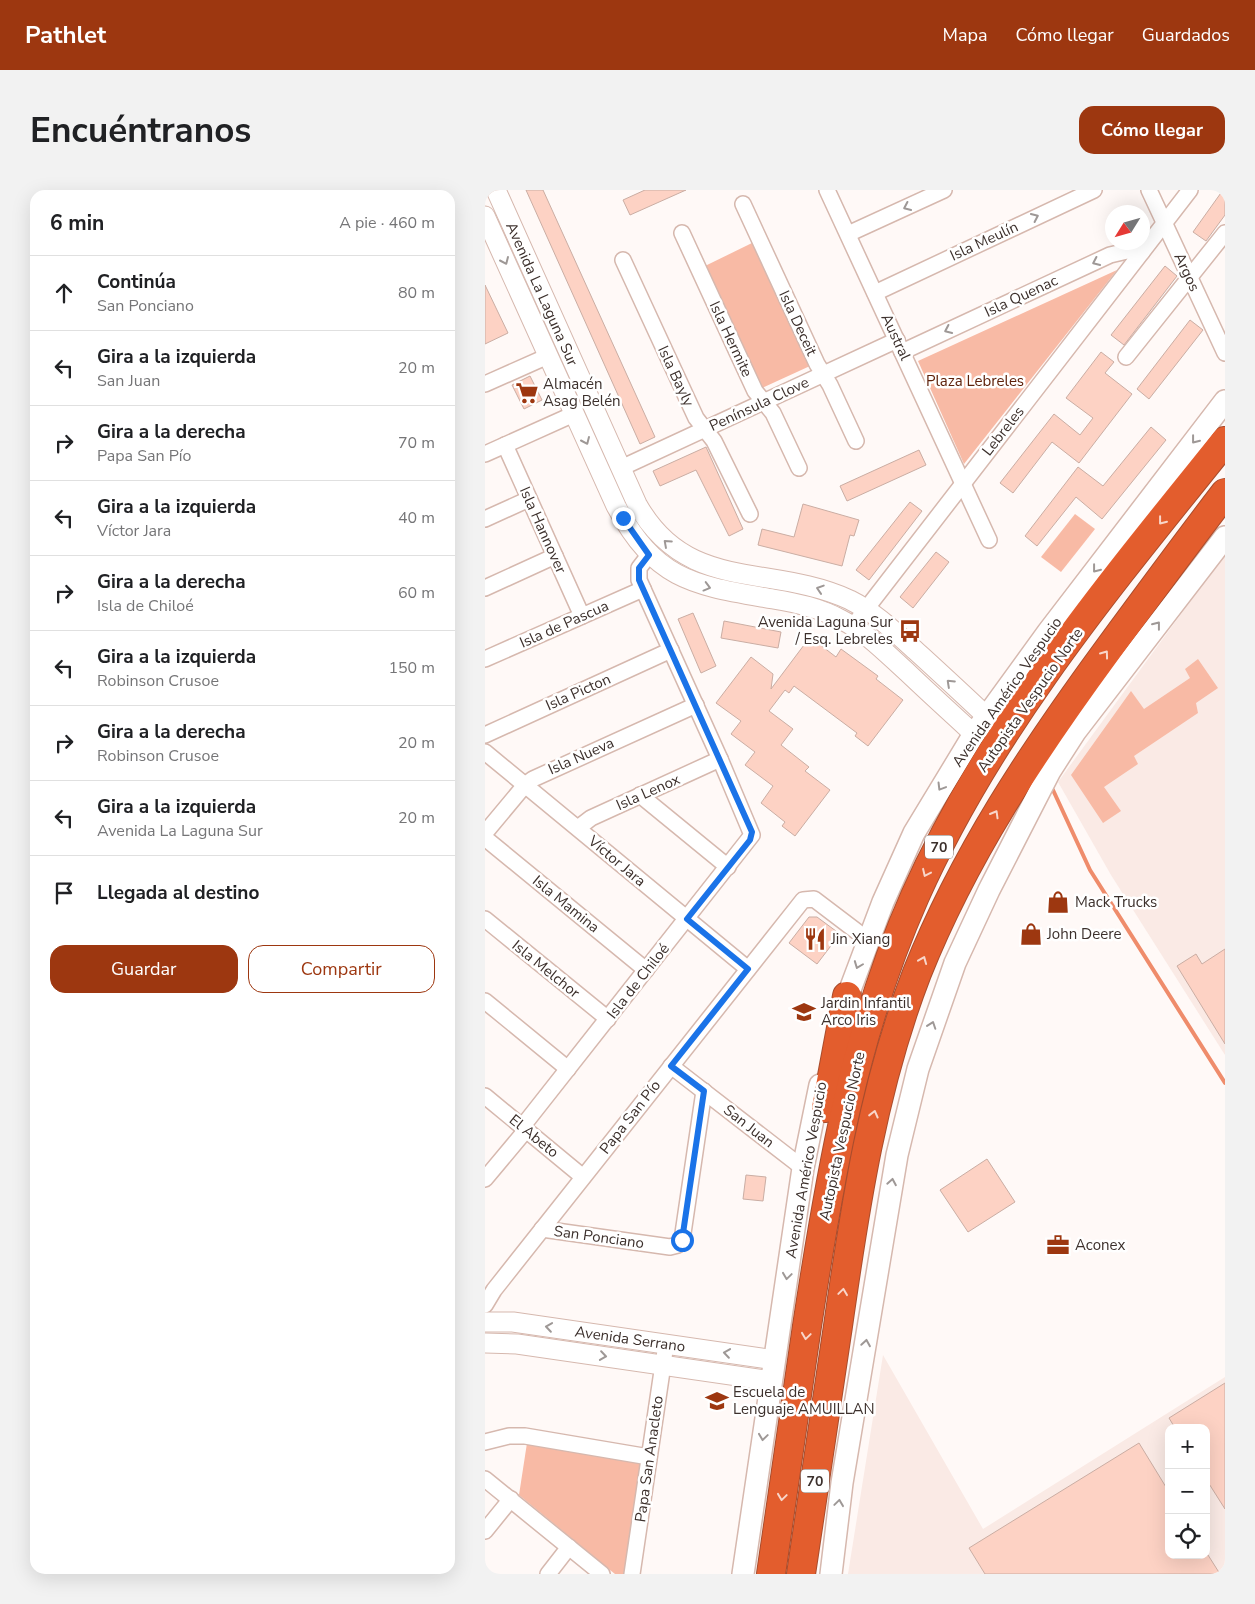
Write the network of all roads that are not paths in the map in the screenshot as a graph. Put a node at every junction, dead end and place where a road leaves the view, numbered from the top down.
1 (496, 190) edge
2 (827, 190) edge
3 (944, 190) edge
4 (1093, 190) edge
5 (1149, 190) edge
6 (1190, 190) edge
7 (743, 204) dead end
8 (485, 216) edge
9 (1165, 223) junction
10 (682, 233) dead end
11 (1225, 233) edge
12 (848, 234) junction
13 (1142, 252) junction
14 (623, 260) dead end
15 (1190, 277) junction
16 (875, 293) junction
17 (900, 346) junction
18 (1225, 353) edge
19 (548, 356) junction
20 (1126, 357) dead end
21 (823, 374) junction
22 (485, 384) edge
23 (1225, 401) edge
24 (764, 402) junction
25 (574, 414) junction
26 (1225, 420) edge
27 (705, 429) junction
28 (856, 441) dead end
29 (1225, 441) edge
30 (505, 445) junction
31 (485, 454) edge
32 (621, 468) junction
33 (799, 468) dead end
34 (963, 482) junction
35 (1192, 483) junction
36 (1225, 493) edge
37 (529, 499) junction
38 (750, 514) dead end
39 (1225, 518) edge
40 (485, 519) edge
41 (1225, 537) edge
42 (989, 540) dead end
43 (649, 555) junction
44 (555, 556) junction
45 (485, 588) edge
46 (643, 589) junction
47 (1153, 589) junction
48 (866, 609) junction
49 (582, 616) junction
50 (853, 626) junction
51 (671, 650) junction
52 (485, 659) edge
53 (696, 705) junction
54 (986, 716) junction
55 (974, 734) junction
56 (485, 735) edge
57 (485, 752) edge
58 (720, 759) junction
59 (525, 785) junction
60 (641, 795) junction
61 (578, 828) junction
62 (485, 833) edge
63 (485, 838) edge
64 (728, 867) junction
65 (485, 919) edge
66 (687, 919) junction
67 (868, 940) junction
68 (748, 969) junction
69 (646, 970) junction
70 (847, 996) junction
71 (485, 1001) edge
72 (608, 1019) junction
73 (671, 1066) junction
74 (568, 1069) junction
75 (704, 1091) junction
76 (485, 1096) edge
77 (524, 1128) junction
78 (803, 1168) junction
79 (583, 1177) junction
80 (485, 1179) edge
81 (542, 1229) junction
82 (815, 1271) junction
83 (485, 1305) edge
84 (485, 1322) edge
85 (485, 1343) edge
86 (666, 1344) junction
87 (775, 1360) junction
88 (663, 1364) junction
89 (772, 1381) junction
90 (485, 1442) edge
91 (649, 1456) junction
92 (485, 1478) edge
93 (511, 1500) junction
94 (485, 1531) edge
95 (569, 1547) junction
96 (547, 1574) edge
97 (602, 1574) edge
98 (631, 1574) edge
99 (743, 1574) edge
100 (771, 1574) edge
101 (801, 1574) edge
102 (831, 1574) edge

1 - 32 street, Avenida La Laguna Sur
2 - 12 street, Austral
3 -> 12 street
16 -> 4 street, Isla Meulín
5 - 9 street, Argos
6 - 9 street, Lebreles
7 - 21 street, Isla Deceit
8 -> 19 street, Avenida La Laguna Sur
9 - 13 street, Lebreles
9 - 15 street, Argos
10 - 24 street, Isla Hermite
11 - 15 street
12 - 16 street, Austral
13 -> 17 street, Isla Quenac
13 - 34 street, Lebreles
14 - 27 street, Isla Bayly
15 - 18 street, Argos
15 - 20 street
16 - 17 street, Austral
17 - 21 street, Península Clove
17 - 34 street, Austral
19 - 22 street
19 - 25 street, Avenida La Laguna Sur
21 - 24 street, Península Clove
21 - 28 street, Isla Deceit
23 -> 54 main road, Avenida Américo Vespucio
24 - 27 street, Península Clove
24 - 33 street, Isla Hermite
25 - 30 street
25 -> 43 street, Avenida La Laguna Sur
26 - 35 highway
27 - 32 street, Península Clove
27 - 38 street, Isla Bayly
29 - 35 highway, Autopista Vespucio Norte / 70
30 - 31 street
30 - 37 street, Isla Hannover
48 -> 32 street, Avenida La Laguna Sur
34 - 42 street, Austral
34 - 48 street, Lebreles
35 -> 82 highway, Autopista Vespucio Norte / 70
36 - 47 highway, Autopista Vespucio Norte / 70
37 - 40 street
37 - 44 street, Isla Hannover
39 - 47 highway
102 -> 41 main road
43 - 46 street
43 -> 50 street, Avenida La Laguna Sur
44 - 45 street
44 - 49 street, Isla Hannover
46 - 49 street, Isla de Pascua
46 - 51 street
101 -> 47 highway, Autopista Vespucio Norte / 70
48 - 50 street, Lebreles
54 -> 48 street, Avenida La Laguna Sur
49 - 52 street, Isla de Pascua
50 - 55 street, Avenida La Laguna Sur
51 - 53 street
51 - 56 street, Isla Picton
53 - 58 street
53 - 59 street, Isla Nueva
54 - 55 main road, Avenida Américo Vespucio
55 -> 67 main road, Avenida Américo Vespucio
57 - 59 street, Víctor Jara
58 - 60 street, Isla Lenox
58 - 64 street, Isla de Chiloé
59 - 61 street, Víctor Jara
59 - 62 street, Isla Nueva
60 - 61 street, Isla Lenox
60 - 64 street
61 - 66 street, Víctor Jara
63 - 69 street, Isla Mamina
64 - 66 street, Isla de Chiloé
65 - 72 street, Isla Melchor
66 - 68 street, Víctor Jara
66 - 69 street, Isla de Chiloé
67 - 68 street, Papa San Pío
67 -> 70 main road, Avenida Américo Vespucio
68 - 73 street, Papa San Pío
69 - 72 street, Isla de Chiloé
70 - 78 main road, Avenida Américo Vespucio
70 - 82 highway
71 - 74 street
72 - 74 street, Isla de Chiloé
73 - 75 street, San Juan
73 - 79 street, Papa San Pío
74 - 77 street, Isla de Chiloé
75 - 78 street, San Juan
75 - 81 street, San Ponciano
76 - 77 street, El Abeto
77 - 79 street, El Abeto
77 - 80 street, Isla de Chiloé
78 -> 87 main road, Avenida Américo Vespucio
79 - 81 street, Papa San Pío
81 - 83 street, Papa San Pío
82 -> 100 highway, Autopista Vespucio Norte / 70
86 -> 84 street, Avenida Serrano
85 -> 88 street, Avenida Serrano
87 -> 86 street, Avenida Serrano
86 - 88 street, Papa San Anacleto
87 - 89 main road, Avenida Américo Vespucio
88 - 89 street, Avenida Serrano
88 - 91 street, Papa San Anacleto
89 -> 99 main road, Avenida Américo Vespucio
90 - 91 street
91 - 98 street, Papa San Anacleto
92 - 93 street
93 - 94 street
93 - 95 street
95 - 96 street
95 - 97 street

